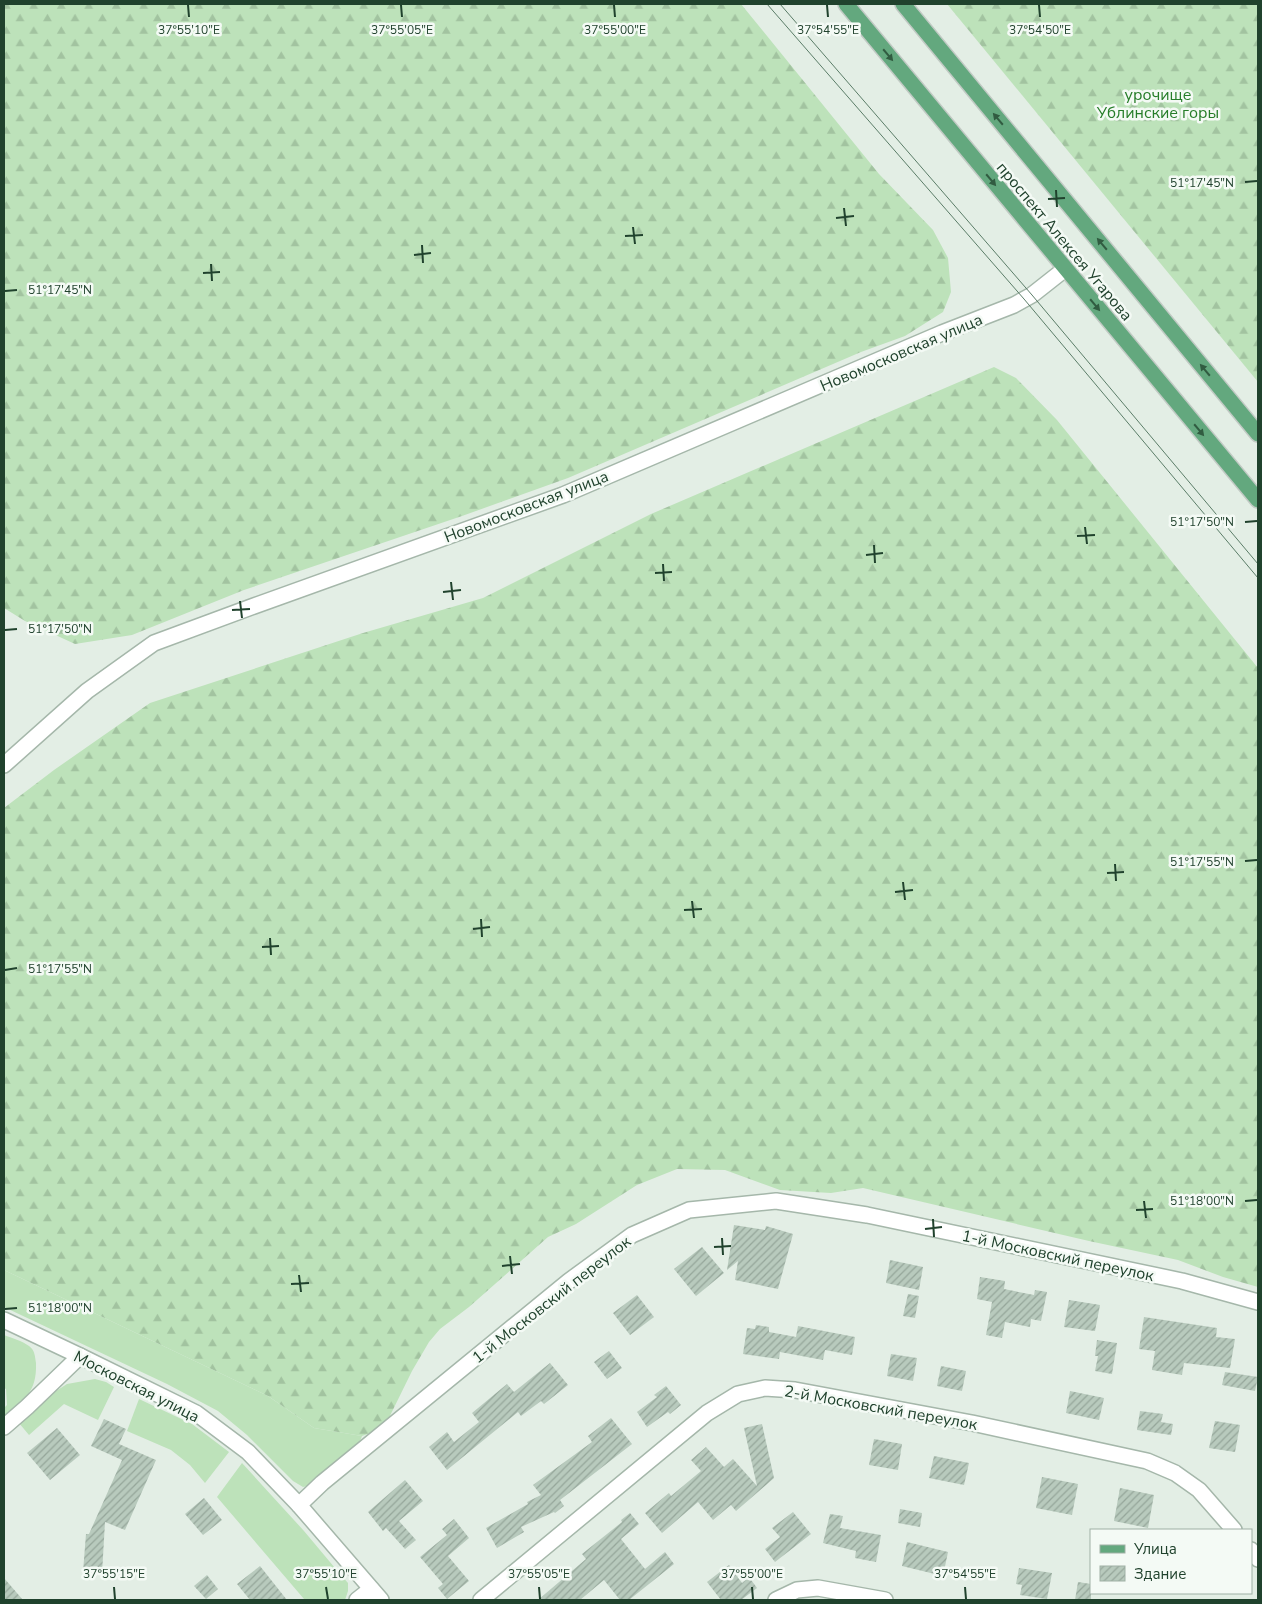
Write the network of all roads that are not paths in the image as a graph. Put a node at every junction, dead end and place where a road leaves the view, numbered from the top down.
1 (846, 4) edge
2 (903, 4) edge
3 (1065, 269) junction
4 (1258, 434) edge
5 (1258, 500) edge
6 (4, 765) edge
7 (1258, 1302) edge
8 (4, 1320) edge
9 (80, 1356) junction
10 (4, 1427) edge
11 (298, 1505) junction
12 (1233, 1529) edge
13 (376, 1595) edge
14 (357, 1600) edge
15 (481, 1600) edge
16 (776, 1600) edge
17 (885, 1600) edge

1 -> 3 main road, проспект Алексея Угарова
4 -> 2 main road, проспект Алексея Угарова
3 -> 5 main road, проспект Алексея Угарова
3 - 6 street, Новомосковская улица
7 - 11 street, 1-й Московский переулок
8 - 9 street, Московская улица
9 - 10 street
9 - 11 street, Московская улица
11 - 13 street, Московская улица
12 - 15 street, 2-й Московский переулок
13 - 14 street
16 - 17 street

